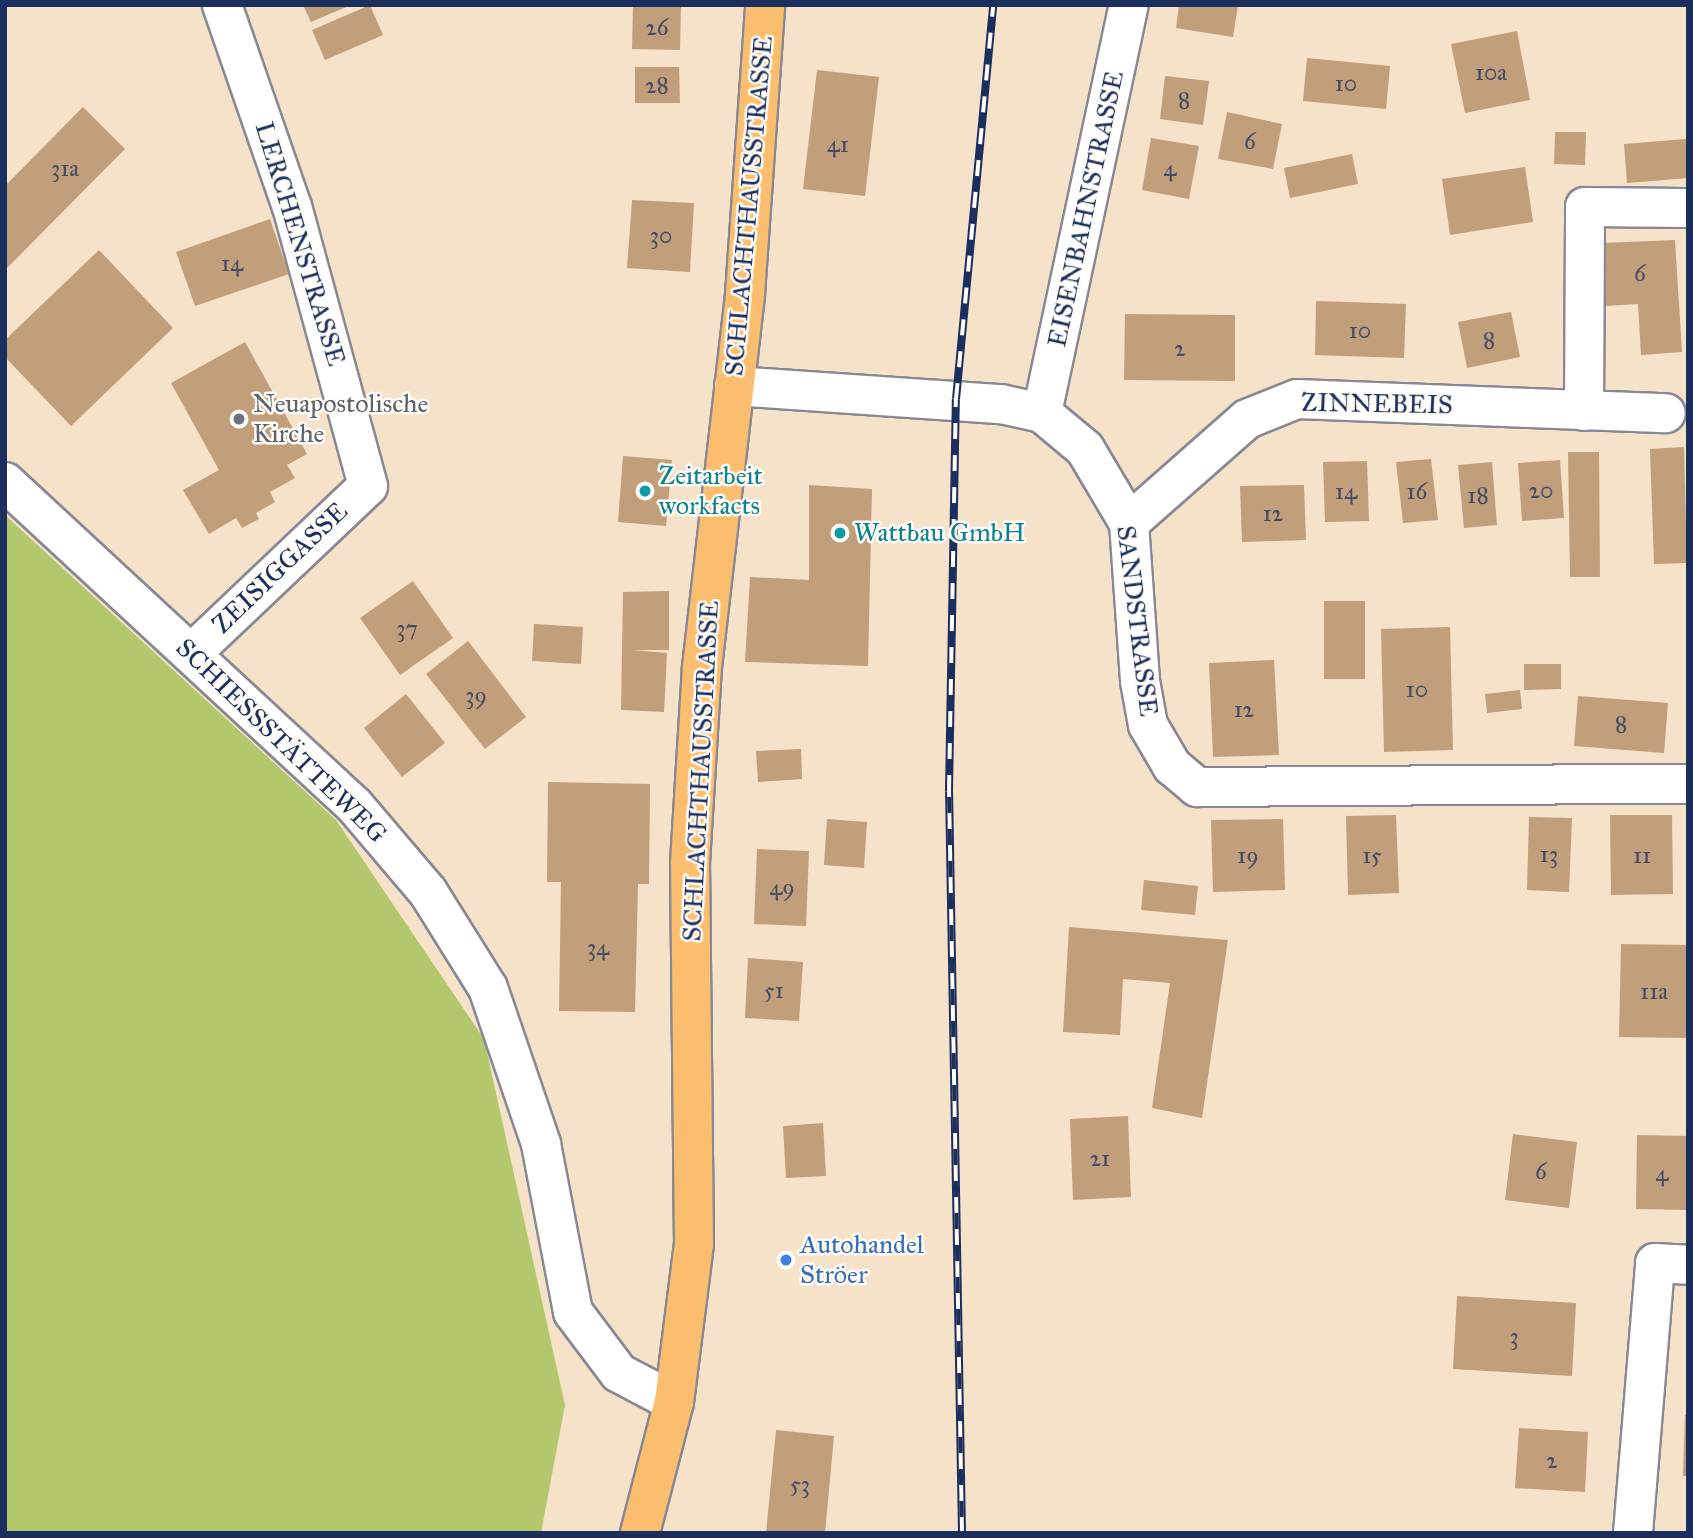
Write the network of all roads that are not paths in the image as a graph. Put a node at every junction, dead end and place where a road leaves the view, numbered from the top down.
1 (222, 5) edge
2 (765, 5) edge
3 (1129, 5) edge
4 (1688, 208) edge
5 (734, 386) junction
6 (1584, 411) junction
7 (1042, 413) junction
8 (1666, 413) dead end
9 (5, 482) edge
10 (368, 486) joint
11 (1129, 523) junction
12 (193, 652) junction
13 (1688, 784) edge
14 (1671, 1264) edge
15 (674, 1402) junction
16 (640, 1533) edge
17 (1633, 1533) edge

1 - 10 street, LERCHENSTRASSE
2 - 5 main road, SCHLACHTHAUSSTRASSE
3 - 7 street, EISENBAHNSTRASSE
4 - 6 street
5 - 7 street
5 - 15 main road, SCHLACHTHAUSSTRASSE
6 - 8 street, ZINNEBEIS
6 - 11 street, ZINNEBEIS
7 - 11 street, SANDSTRASSE
9 - 12 street, SCHIESSSTÄTTEWEG
10 - 12 street, ZEISIGGASSE
11 - 13 street, SANDSTRASSE
12 - 15 street, SCHIESSSTÄTTEWEG
14 - 17 street
15 - 16 main road, SCHLACHTHAUSSTRASSE

